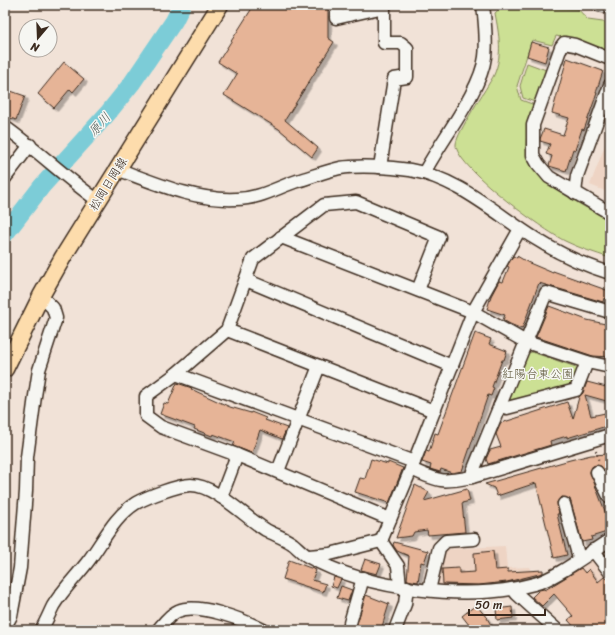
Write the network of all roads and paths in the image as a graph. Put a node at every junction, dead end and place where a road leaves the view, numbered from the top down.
1 (220, 5) edge
2 (336, 5) edge
3 (483, 5) edge
4 (599, 5) edge
5 (610, 7) edge
6 (610, 59) edge
7 (610, 85) edge
8 (6, 129) edge
9 (30, 145) junction
10 (380, 167) junction
11 (117, 169) junction
12 (424, 173) junction
13 (5, 178) edge
14 (575, 193) junction
15 (97, 200) junction
16 (610, 213) edge
17 (520, 229) junction
18 (281, 237) junction
19 (610, 273) edge
20 (246, 280) junction
21 (418, 290) junction
22 (41, 296) junction
23 (473, 312) junction
24 (610, 312) edge
25 (227, 330) junction
26 (526, 342) junction
27 (587, 362) junction
28 (319, 366) junction
29 (452, 366) junction
30 (610, 367) edge
31 (5, 368) edge
32 (176, 374) junction
33 (500, 405) junction
34 (434, 411) junction
35 (298, 419) junction
36 (610, 435) edge
37 (593, 440) junction
38 (237, 455) junction
39 (413, 466) junction
40 (598, 468) joint
41 (278, 471) junction
42 (472, 477) junction
43 (221, 497) junction
44 (610, 498) edge
45 (564, 504) dead end
46 (390, 519) junction
47 (474, 539) dead end
48 (610, 540) edge
49 (381, 542) junction
50 (593, 550) junction
51 (307, 557) junction
52 (579, 558) junction
53 (610, 572) edge
54 (363, 578) junction
55 (404, 587) junction
56 (513, 589) junction
57 (429, 590) junction
58 (350, 623) dead end
59 (9, 628) edge
60 (552, 628) edge
61 (41, 630) edge
62 (158, 630) edge
63 (263, 630) edge
64 (395, 630) edge

1 - 11 main road, 松岡日岡線
2 - 10 street
3 - 12 street
4 - 5 street
6 - 14 street
7 - 14 street
8 - 9 street
9 - 13 street
9 - 15 street
10 - 11 street
10 - 12 street
11 - 15 main road, 松岡日岡線
12 - 17 street
14 - 16 street
15 - 22 main road, 松岡日岡線
17 - 19 street
17 - 23 street
18 - 20 street
18 - 21 street
18 - 21 street
20 - 25 street
20 - 29 street
21 - 23 street
22 - 31 main road, 松岡日岡線
22 - 59 street
23 - 26 street
23 - 29 street
24 - 26 street
25 - 28 street
25 - 32 street
26 - 27 street
26 - 33 street
27 - 30 street
27 - 33 street
28 - 34 street
28 - 35 street
29 - 34 street
32 - 35 street
32 - 38 street
33 - 42 street
34 - 39 street
35 - 39 street
35 - 41 street
36 - 37 street
37 - 40 path
37 - 42 street
38 - 41 street
38 - 43 street
39 - 42 street
39 - 46 street
40 - 44 street
41 - 46 street
43 - 51 street
43 - 61 street
45 - 52 street
46 - 49 street
47 - 57 street
48 - 50 street
49 - 51 street
49 - 55 street
50 - 52 street
50 - 53 street
51 - 54 street
52 - 56 street
54 - 55 street
54 - 58 street
55 - 57 street
55 - 64 street
56 - 57 street
56 - 60 street
62 - 63 street

